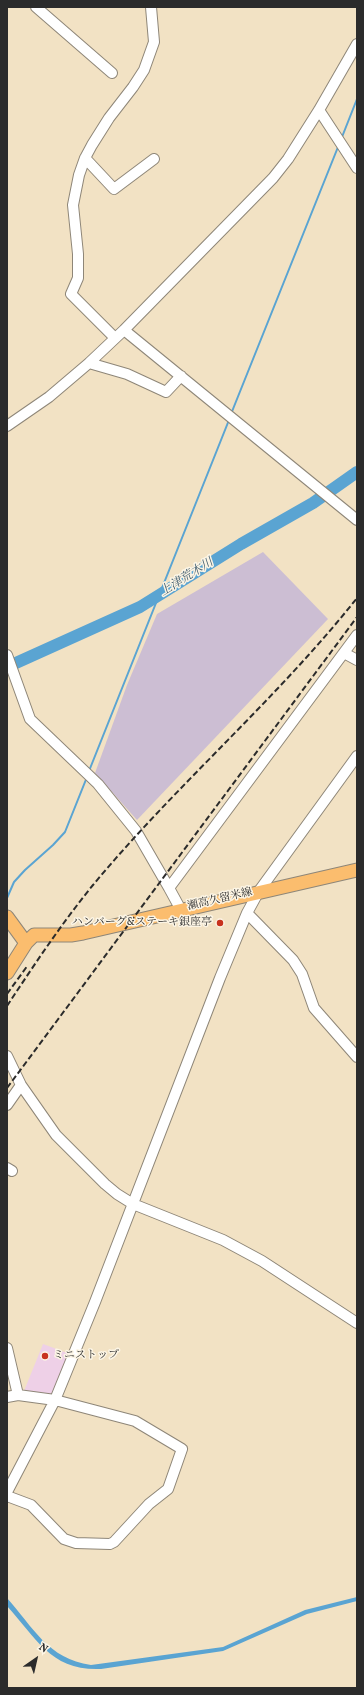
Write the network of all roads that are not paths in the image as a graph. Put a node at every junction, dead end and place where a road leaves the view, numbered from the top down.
1 (36, 7) edge
2 (151, 7) edge
3 (357, 44) edge
4 (112, 73) dead end
5 (319, 110) junction
6 (85, 158) junction
7 (154, 159) dead end
8 (357, 168) edge
9 (124, 330) junction
10 (115, 338) junction
11 (89, 363) junction
12 (181, 376) junction
13 (7, 426) edge
14 (357, 520) edge
15 (357, 635) edge
16 (344, 653) junction
17 (7, 655) edge
18 (357, 660) edge
19 (357, 756) edge
20 (357, 870) edge
21 (169, 888) junction
22 (258, 891) junction
23 (181, 910) junction
24 (247, 913) junction
25 (7, 917) edge
26 (26, 943) junction
27 (7, 972) edge
28 (7, 1056) edge
29 (357, 1056) edge
30 (21, 1085) junction
31 (7, 1105) edge
32 (133, 1204) junction
33 (357, 1323) edge
34 (7, 1348) edge
35 (18, 1394) junction
36 (7, 1397) edge
37 (55, 1400) junction
38 (7, 1492) edge
39 (7, 1496) edge

1 - 4 street
2 - 6 street
3 - 5 street
5 - 8 street
5 - 9 street
6 - 7 street
6 - 10 street
9 - 10 street
9 - 12 street
10 - 11 street
11 - 12 street
11 - 13 street
12 - 14 street
15 - 16 street
16 - 18 street
16 - 21 street
17 - 21 street
19 - 22 street
20 - 22 main road, 瀬高久留米線
21 - 23 street
22 - 23 main road, 瀬高久留米線
22 - 24 street
23 - 26 main road, 瀬高久留米線
24 - 29 street
24 - 32 street
25 - 26 main road
26 - 27 main road
28 - 30 street
30 - 31 street
30 - 32 street
32 - 33 street
32 - 37 street
34 - 35 street
35 - 36 street
35 - 37 street
37 - 38 street
37 - 39 street

